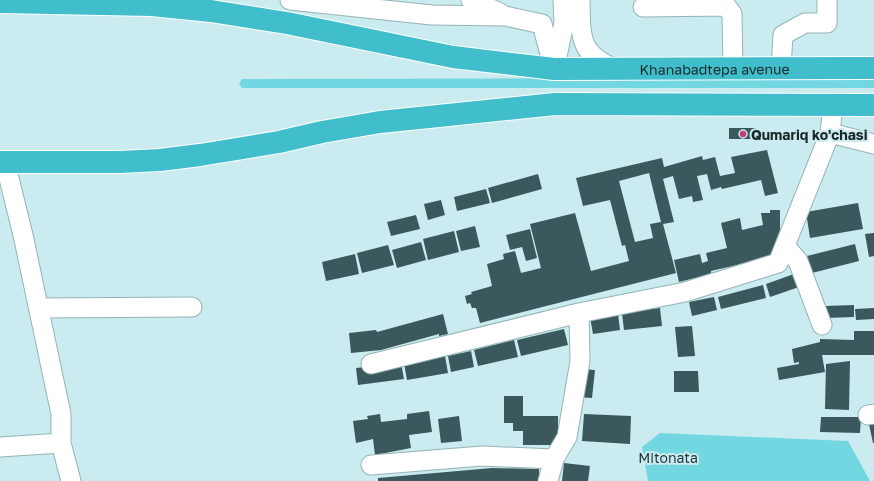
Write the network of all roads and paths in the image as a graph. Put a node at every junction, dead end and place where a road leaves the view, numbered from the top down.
1 (475, 0) edge
2 (563, 0) edge
3 (580, 0) edge
4 (827, 0) edge
5 (298, 1) edge
6 (0, 2) edge
7 (643, 7) dead end
8 (505, 16) junction
9 (554, 68) junction
10 (874, 68) edge
11 (616, 69) junction
12 (734, 69) junction
13 (781, 69) junction
14 (833, 104) junction
15 (874, 105) edge
16 (830, 133) junction
17 (874, 144) edge
18 (3, 162) edge
19 (785, 246) junction
20 (192, 307) dead end
21 (39, 308) junction
22 (579, 313) junction
23 (822, 325) dead end
24 (371, 364) dead end
25 (61, 443) junction
26 (0, 447) edge
27 (554, 459) junction
28 (372, 465) dead end
29 (71, 481) edge
30 (548, 481) edge

1 - 8 street
2 - 9 street
3 - 11 street
4 - 13 street
5 - 8 street
6 - 9 highway, Khanabadtepa avenue
7 - 12 street
8 - 9 street
9 - 11 highway, Khanabadtepa avenue
10 - 13 highway, Khanabadtepa avenue
11 - 12 highway, Khanabadtepa avenue
12 - 13 highway, Khanabadtepa avenue
14 - 15 highway
14 - 16 street
14 - 18 highway
16 - 17 street
16 - 19 street
18 - 21 street
19 - 22 street
19 - 23 street
20 - 21 street
21 - 25 street
22 - 24 street
22 - 27 street
25 - 26 street
25 - 29 street
27 - 28 street
27 - 30 street

